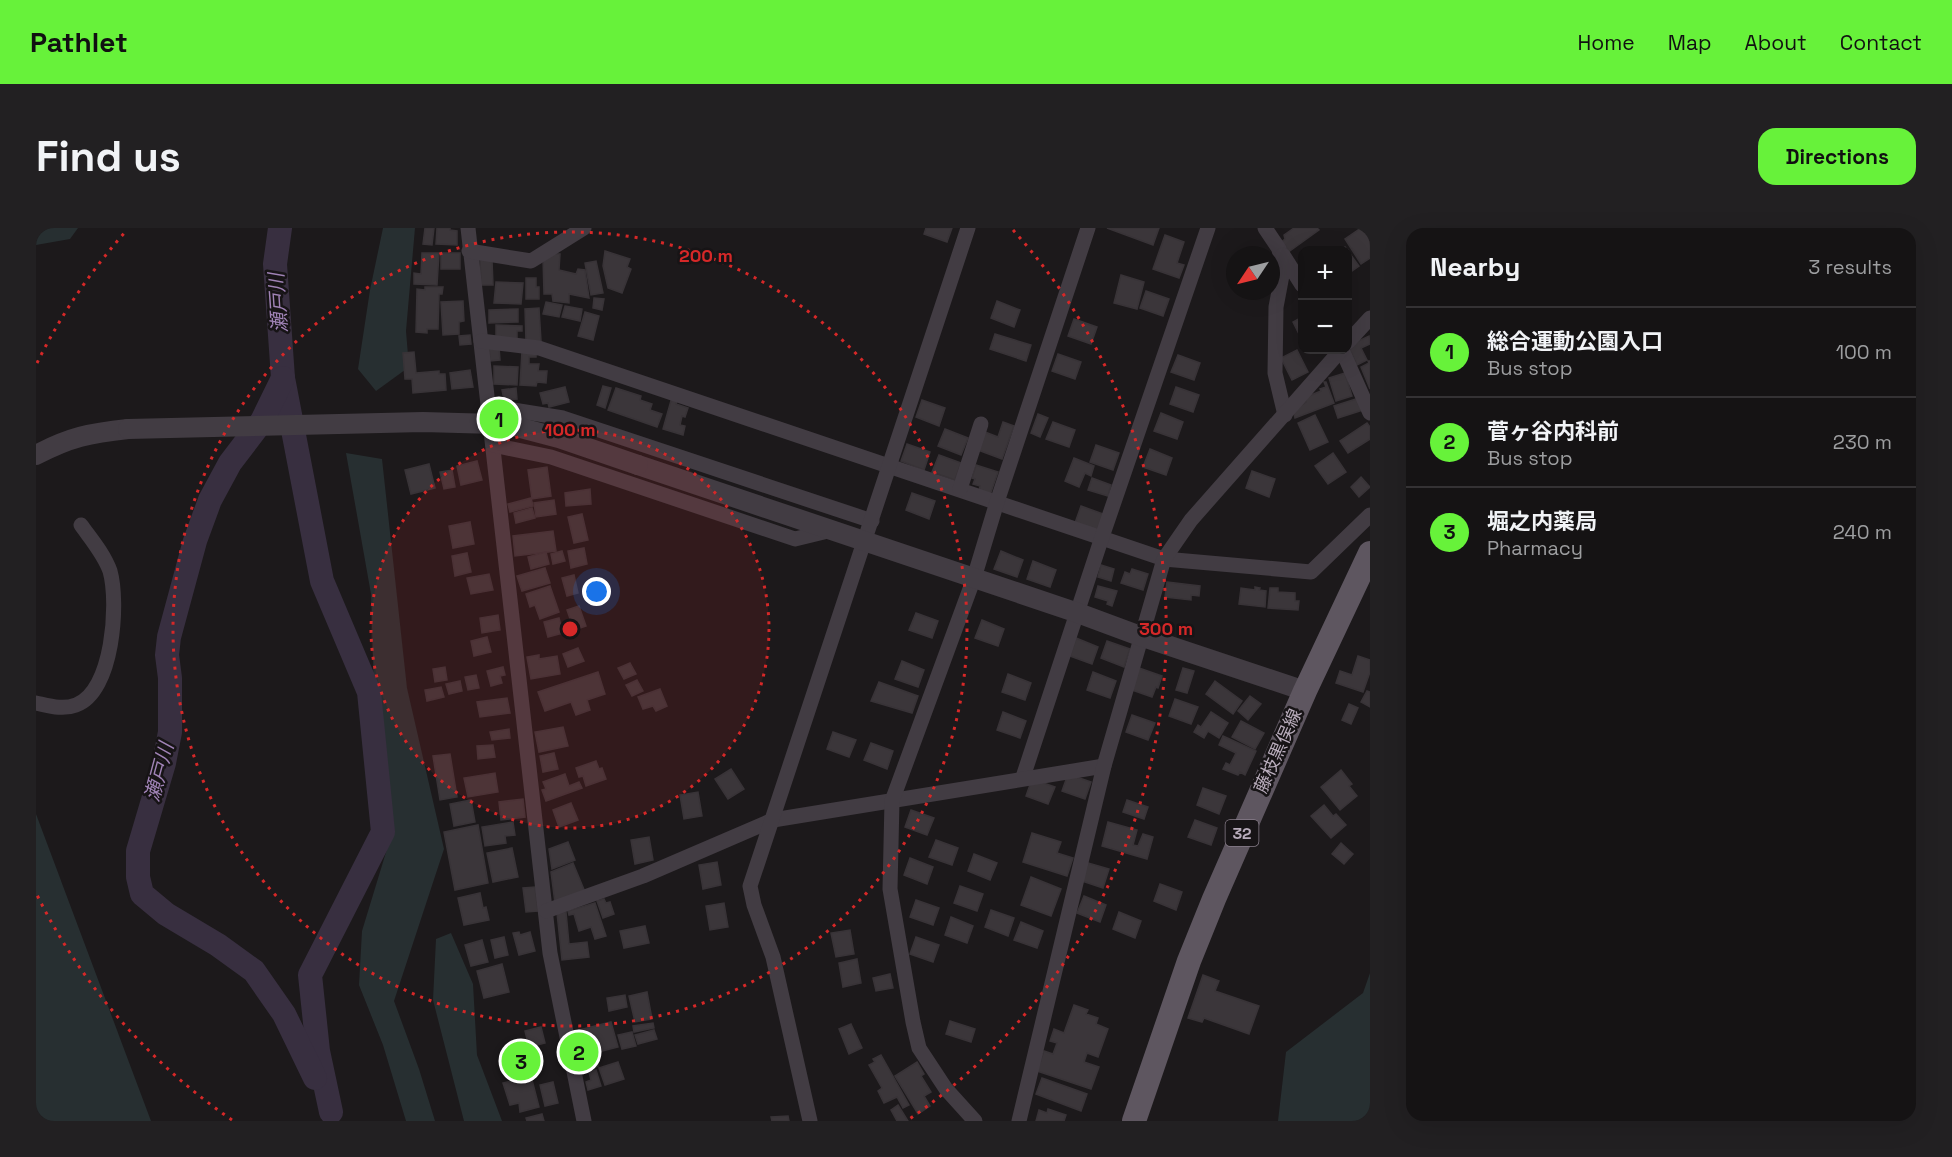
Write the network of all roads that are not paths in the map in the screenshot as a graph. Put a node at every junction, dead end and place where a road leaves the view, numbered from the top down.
1 (468, 228) edge
2 (584, 228) edge
3 (968, 228) edge
4 (1089, 228) edge
5 (1208, 228) edge
6 (1264, 228) edge
7 (1277, 246) edge
8 (469, 251) junction
9 (1280, 251) edge
10 (1280, 254) edge
11 (1298, 279) edge
12 (1280, 286) edge
13 (1277, 300) edge
14 (1370, 318) edge
15 (1352, 337) edge
16 (481, 341) junction
17 (1338, 354) edge
18 (1343, 354) edge
19 (488, 406) junction
20 (1370, 413) edge
21 (1285, 415) junction
22 (981, 423) dead end
23 (493, 446) junction
24 (36, 455) edge
25 (890, 466) junction
26 (960, 489) junction
27 (998, 502) junction
28 (1370, 515) edge
29 (872, 521) junction
30 (81, 525) dead end
31 (832, 530) junction
32 (1102, 537) junction
33 (865, 541) junction
34 (1370, 554) edge
35 (1164, 559) junction
36 (974, 578) junction
37 (1078, 613) junction
38 (1140, 636) junction
39 (1305, 691) junction
40 (36, 703) edge
41 (1104, 766) junction
42 (1023, 777) junction
43 (892, 801) junction
44 (773, 820) junction
45 (546, 911) junction
46 (584, 1121) edge
47 (810, 1121) edge
48 (975, 1121) edge
49 (1018, 1121) edge
50 (1134, 1121) edge

1 - 8 street
2 - 8 street
3 - 25 street
4 - 27 street
5 - 32 street
6 - 7 street
8 - 16 street
9 - 11 street
10 - 12 street
13 - 21 street
14 - 15 street
16 - 19 street
16 - 25 street
17 - 21 street
18 - 20 street
19 - 23 street
19 - 29 street
21 - 35 street
22 - 26 street
23 - 31 street
23 - 45 street
24 - 31 street, bridge
25 - 26 street
25 - 29 street
26 - 27 street
27 - 32 street
27 - 36 street
28 - 35 street
29 - 33 street
30 - 40 street
31 - 33 street
32 - 35 street
32 - 37 street
33 - 36 street
33 - 44 street
34 - 39 main road, 藤枝黒俣線 / 32
35 - 38 street
36 - 37 street
36 - 43 street
37 - 38 street
37 - 42 street
38 - 39 street
38 - 41 street
39 - 50 main road, 藤枝黒俣線 / 32
41 - 42 street
41 - 49 street
42 - 43 street
43 - 44 street
43 - 48 street
44 - 45 street
44 - 47 street
45 - 46 street

